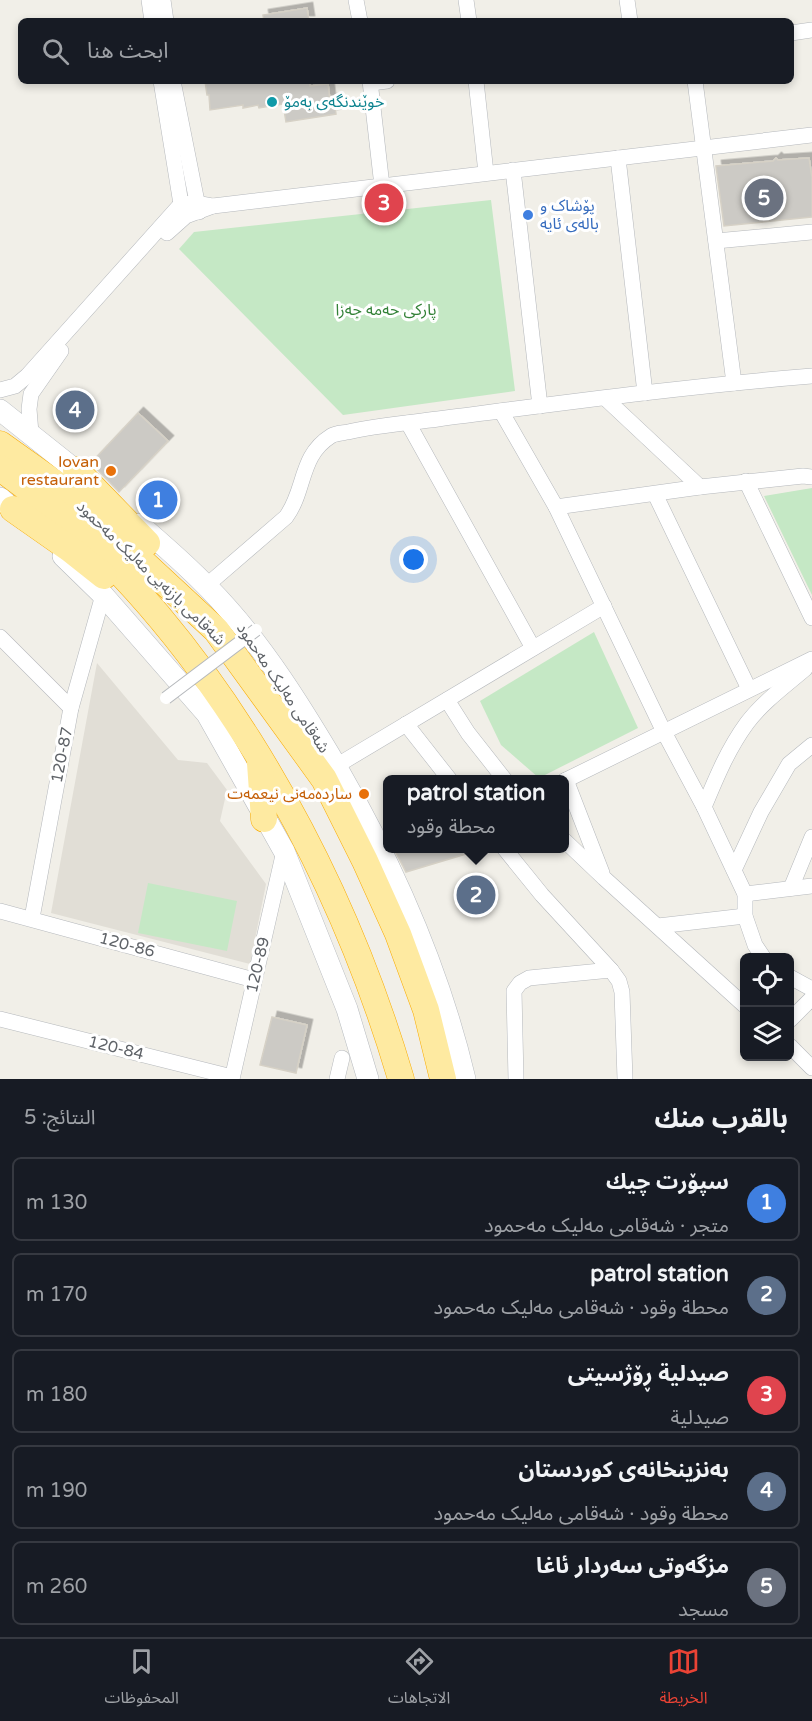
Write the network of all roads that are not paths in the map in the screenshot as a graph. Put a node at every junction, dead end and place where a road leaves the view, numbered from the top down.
1 (149, 0) edge
2 (163, 0) edge
3 (356, 0) edge
4 (466, 0) edge
5 (627, 0) edge
6 (152, 18) edge
7 (166, 18) edge
8 (359, 18) edge
9 (469, 18) edge
10 (630, 18) edge
11 (812, 30) edge
12 (794, 33) edge
13 (162, 84) edge
14 (173, 84) edge
15 (371, 84) edge
16 (476, 84) edge
17 (695, 84) edge
18 (812, 135) edge
19 (704, 148) junction
20 (618, 158) junction
21 (513, 170) junction
22 (486, 173) junction
23 (382, 186) junction
24 (191, 209) junction
25 (812, 232) edge
26 (716, 241) junction
27 (812, 376) edge
28 (734, 383) junction
29 (0, 390) edge
30 (645, 393) junction
31 (606, 399) junction
32 (540, 406) junction
33 (0, 410) edge
34 (501, 411) junction
35 (408, 423) junction
36 (31, 434) junction
37 (76, 470) junction
38 (6, 475) edge
39 (812, 477) edge
40 (747, 481) junction
41 (700, 487) junction
42 (655, 494) junction
43 (556, 507) junction
44 (206, 586) junction
45 (103, 595) junction
46 (604, 606) junction
47 (812, 618) edge
48 (216, 630) junction
49 (256, 630) dead end
50 (0, 637) edge
51 (179, 642) junction
52 (533, 648) junction
53 (812, 659) edge
54 (812, 664) edge
55 (749, 689) junction
56 (166, 698) dead end
57 (447, 700) junction
58 (71, 708) junction
59 (406, 724) junction
60 (664, 732) junction
61 (812, 745) edge
62 (259, 757) junction
63 (330, 772) junction
64 (446, 775) edge
65 (501, 775) edge
66 (569, 779) edge
67 (569, 791) edge
68 (704, 807) junction
69 (362, 815) joint
70 (264, 819) junction
71 (812, 837) edge
72 (569, 845) edge
73 (284, 851) junction
74 (507, 853) edge
75 (734, 870) junction
76 (604, 879) junction
77 (812, 886) edge
78 (791, 888) junction
79 (745, 894) junction
80 (0, 911) edge
81 (745, 916) junction
82 (32, 918) junction
83 (658, 926) junction
84 (760, 953) edge
85 (611, 970) junction
86 (794, 979) edge
87 (254, 980) junction
88 (812, 988) edge
89 (812, 998) edge
90 (740, 1001) edge
91 (794, 1015) edge
92 (0, 1019) edge
93 (794, 1051) edge
94 (342, 1058) dead end
95 (812, 1068) edge
96 (232, 1078) edge
97 (337, 1079) edge
98 (368, 1079) edge
99 (401, 1079) edge
100 (443, 1079) edge
101 (465, 1079) edge
102 (516, 1079) edge
103 (625, 1079) edge

1 - 6 street
2 - 7 street
3 - 8 street
4 - 9 street
5 - 10 street
11 - 12 street
13 - 24 street
14 - 24 street
15 - 23 street
16 - 22 street
17 - 19 street
18 - 19 street
19 - 20 street
19 - 26 street
20 - 21 street
20 - 30 street
21 - 22 street
21 - 32 street
22 - 23 street
23 - 24 street
24 - 29 street
24 - 36 street
25 - 26 street
26 - 28 street
27 - 28 street
28 - 30 street
30 - 31 street
31 - 32 street
31 - 41 street
32 - 34 street
33 - 36 main road, شەقامی مەلیک مەحمود
34 - 35 street
34 - 43 street
35 - 44 street
35 - 52 street
36 - 37 main road, شەقامی مەلیک مەحمود
37 - 44 main road, شەقامی مەلیک مەحمود
37 - 48 highway
38 - 45 main road
38 - 48 highway, شەقامی بازنەیی مەلیک مەحمود
38 - 51 highway
38 - 51 highway, شەقامی بازنەیی مەلیک مەحمود
39 - 40 street
40 - 41 street
40 - 47 street
41 - 42 street
42 - 43 street
42 - 55 street
43 - 46 street
44 - 63 main road, شەقامی مەلیک مەحمود
45 - 58 street, 120-87
45 - 70 main road
46 - 52 street
46 - 60 street
48 - 63 highway, شەقامی بازنەیی مەلیک مەحمود
49 - 56 street, bridge
50 - 58 street
51 - 62 highway, شەقامی بازنەیی مەلیک مەحمود
52 - 57 street
53 - 55 street
54 - 68 street
55 - 60 street
57 - 59 street
57 - 65 street
58 - 82 street, 120-87
59 - 63 street
59 - 64 street
60 - 66 street
60 - 68 street
61 - 75 street
62 - 70 highway
62 - 99 highway, شەقامی بازنەیی مەلیک مەحمود
63 - 69 highway
63 - 100 highway, شەقامی بازنەیی مەلیک مەحمود
67 - 76 street
68 - 75 street
69 - 101 main road
70 - 73 main road
71 - 78 street
72 - 76 street
73 - 87 street, 120-89
73 - 98 main road
74 - 85 street
75 - 79 street
76 - 83 street
77 - 78 street
78 - 79 street
79 - 81 street
80 - 82 street, 120-86
81 - 83 street
81 - 84 street
82 - 87 street, 120-86
83 - 90 street
85 - 102 street
85 - 103 street
86 - 88 street
87 - 96 street, 120-89
89 - 91 street
92 - 96 street, 120-84
93 - 95 street
94 - 97 street

